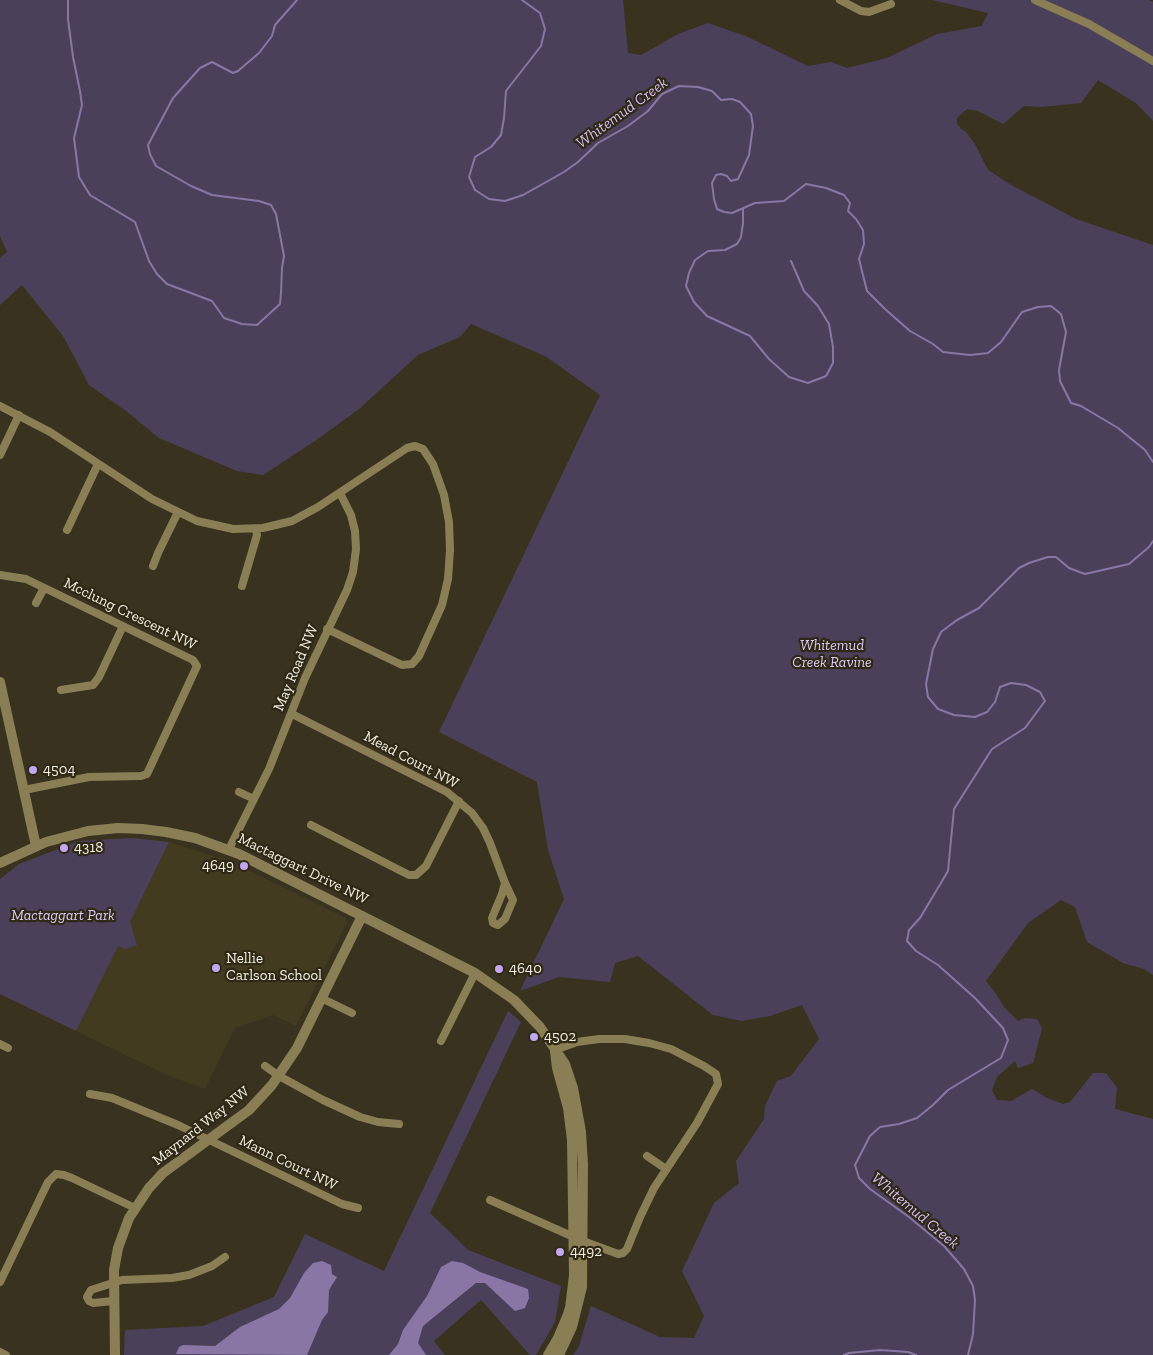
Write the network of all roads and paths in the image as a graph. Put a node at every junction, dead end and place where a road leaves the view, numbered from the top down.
1 (840, 0) edge
2 (1035, 0) edge
3 (891, 4) dead end
4 (1153, 61) edge
5 (0, 406) edge
6 (19, 415) junction
7 (0, 455) edge
8 (98, 464) junction
9 (340, 493) junction
10 (178, 512) junction
11 (256, 529) junction
12 (67, 530) dead end
13 (153, 566) dead end
14 (0, 575) edge
15 (242, 586) dead end
16 (44, 588) junction
17 (36, 603) dead end
18 (124, 626) junction
19 (327, 629) junction
20 (0, 682) edge
21 (61, 690) dead end
22 (3, 710) edge
23 (292, 714) junction
24 (24, 790) junction
25 (239, 792) dead end
26 (254, 799) junction
27 (459, 800) junction
28 (311, 825) dead end
29 (36, 846) junction
30 (229, 849) junction
31 (0, 863) edge
32 (505, 883) junction
33 (362, 916) junction
34 (475, 973) junction
35 (321, 998) junction
36 (352, 1013) dead end
37 (441, 1041) dead end
38 (0, 1044) edge
39 (8, 1048) dead end
40 (554, 1050) junction
41 (265, 1066) dead end
42 (279, 1076) junction
43 (90, 1094) dead end
44 (399, 1124) dead end
45 (207, 1139) junction
46 (648, 1156) dead end
47 (666, 1169) junction
48 (490, 1200) dead end
49 (135, 1208) junction
50 (358, 1208) dead end
51 (578, 1239) junction
52 (225, 1256) dead end
53 (0, 1282) edge
54 (113, 1283) junction
55 (113, 1301) junction
56 (0, 1352) edge
57 (6, 1355) edge
58 (115, 1355) edge
59 (548, 1355) edge
60 (559, 1355) edge

1 - 3 street
2 - 4 street
5 - 6 street
6 - 7 street
6 - 8 street
8 - 10 street
8 - 12 street
9 - 11 street
9 - 19 street, May Road NW
9 - 19 street
10 - 11 street
10 - 13 street
11 - 15 street
14 - 16 street, Mcclung Crescent NW
16 - 17 street, Mcclung Crescent NW
16 - 18 street, Mcclung Crescent NW
18 - 21 street
18 - 24 street, Mcclung Crescent NW
19 - 23 street, May Road NW
20 - 22 street
22 - 24 street
23 - 26 street, May Road NW
23 - 27 street, Mead Court NW
24 - 29 street
25 - 26 street
26 - 30 street, May Road NW
27 - 28 street
27 - 32 street, Mead Court NW
29 - 30 street, Mactaggart Drive NW
29 - 31 street, Mactaggart Drive NW
30 - 33 street, Mactaggart Drive NW
32 - 32 street, Mead Court NW
33 - 34 street, Mactaggart Drive NW
33 - 35 street, Maynard Way NW
34 - 37 street
34 - 40 street, Mactaggart Drive NW
35 - 36 street
35 - 42 street, Maynard Way NW
38 - 39 street
40 - 47 street
40 - 51 street, Mactaggart Drive NW
41 - 42 street
42 - 44 street
42 - 45 street, Maynard Way NW
43 - 45 street, Mann Court NW
45 - 49 street, Maynard Way NW
45 - 50 street, Mann Court NW
46 - 47 street
47 - 51 street
48 - 51 street
49 - 53 street
49 - 54 street, Maynard Way NW
51 - 59 street, Mactaggart Drive NW
51 - 60 street, Mactaggart Drive NW
52 - 54 street
54 - 55 street, Maynard Way NW
54 - 55 street
55 - 58 street, Maynard Way NW
56 - 57 street

